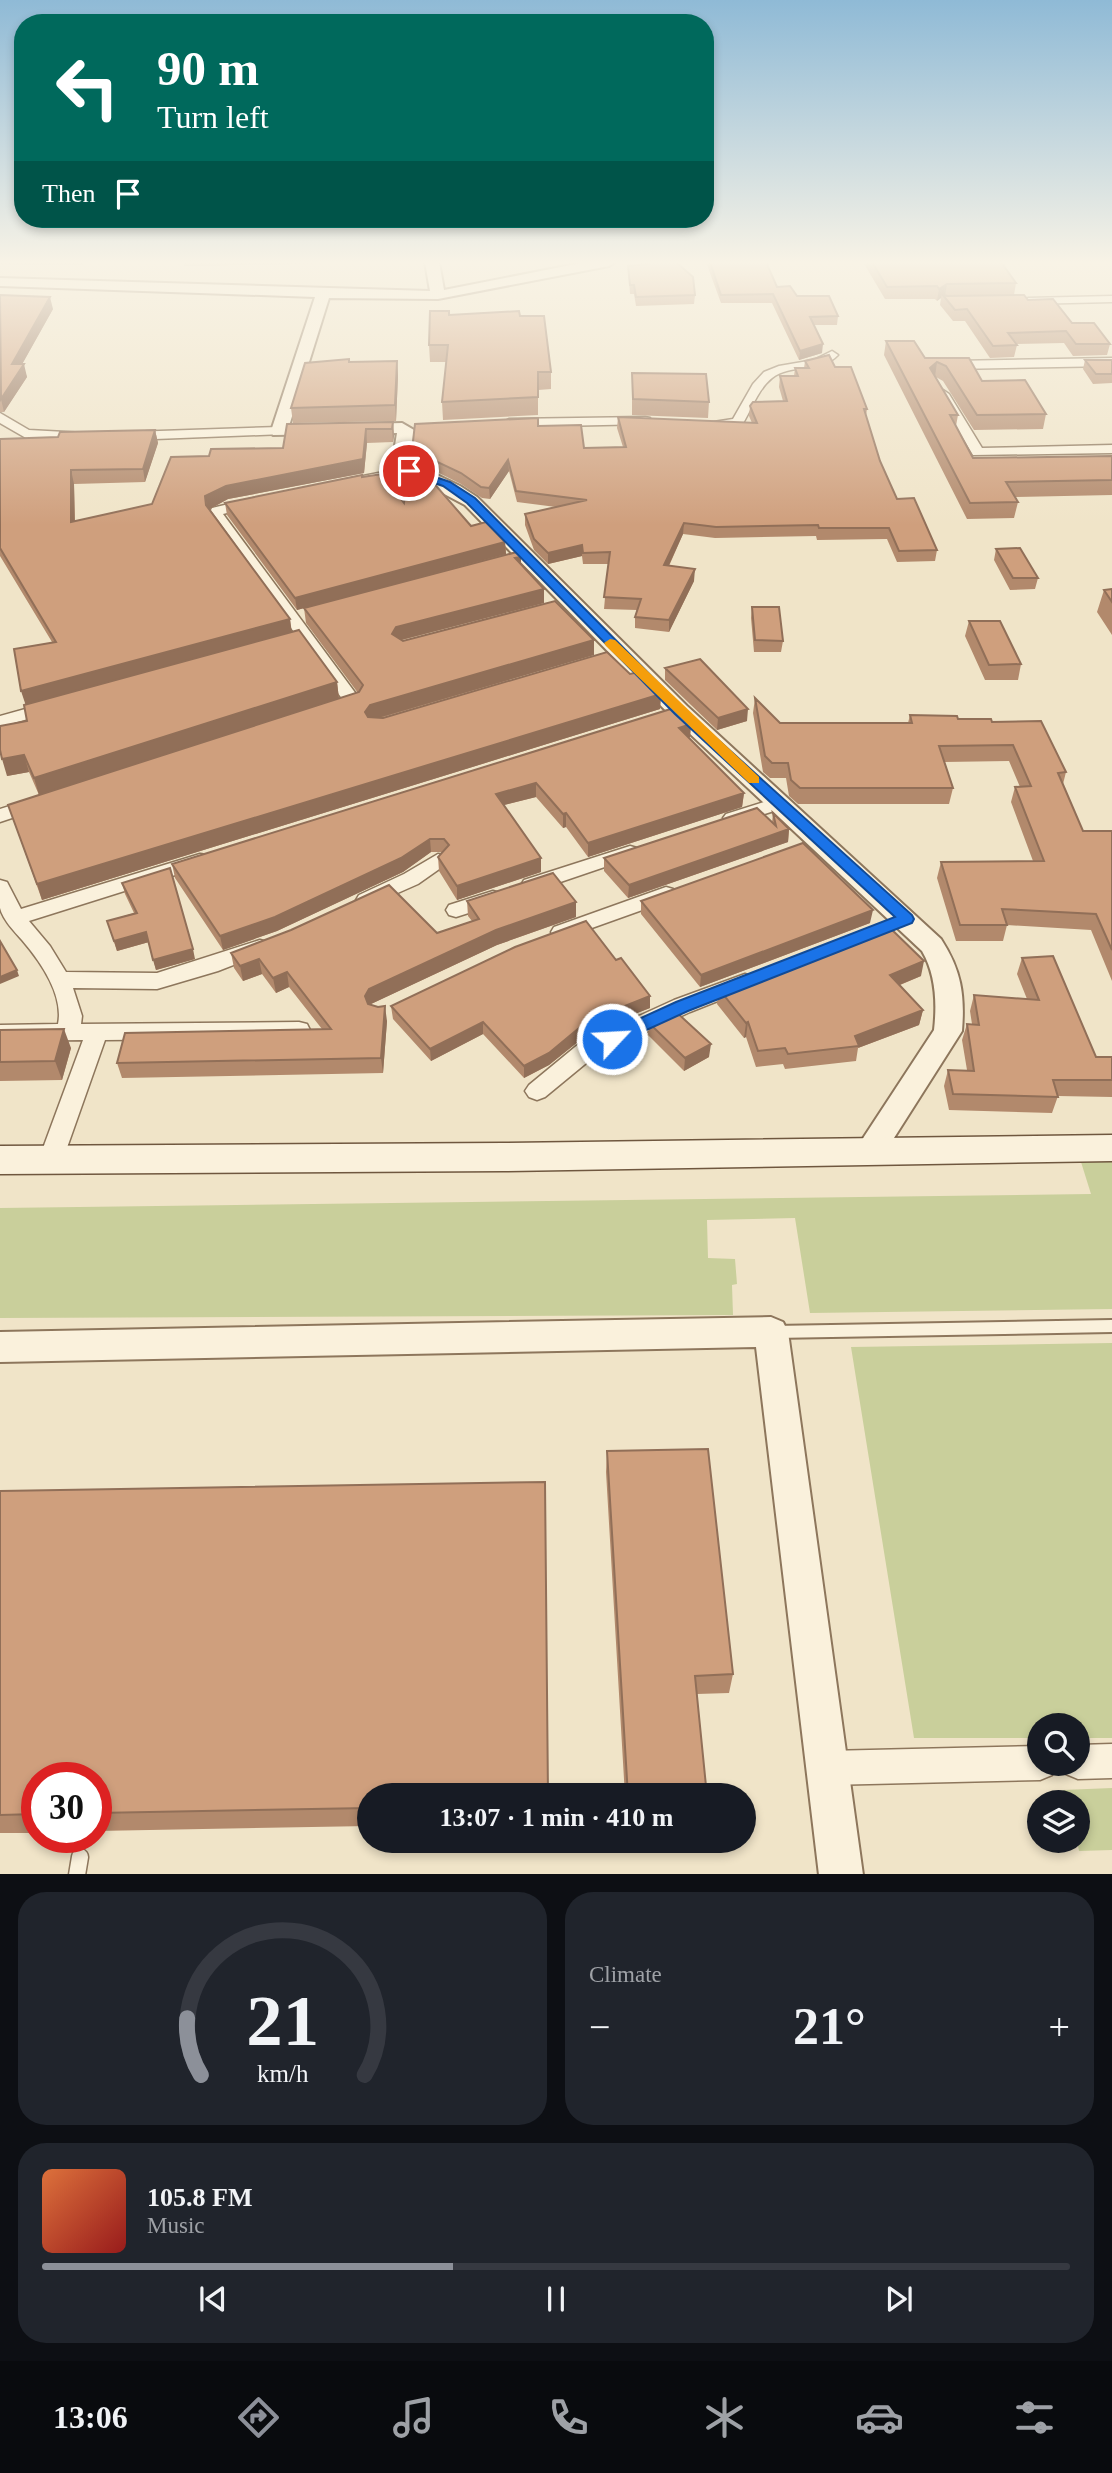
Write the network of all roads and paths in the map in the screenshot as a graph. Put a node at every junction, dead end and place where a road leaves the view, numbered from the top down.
1 (305, 349) edge
2 (832, 355) edge
3 (1112, 362) edge
4 (954, 365) edge
5 (936, 383) edge
6 (0, 417) edge
7 (655, 421) edge
8 (494, 424) edge
9 (700, 425) edge
10 (279, 431) junction
11 (1112, 449) edge
12 (409, 471) junction
13 (345, 484) edge
14 (269, 499) edge
15 (68, 702) edge
16 (679, 711) junction
17 (314, 714) edge
18 (654, 719) edge
19 (0, 728) edge
20 (52, 799) edge
21 (780, 803) junction
22 (0, 816) edge
23 (715, 824) edge
24 (817, 840) junction
25 (651, 845) edge
26 (791, 849) edge
27 (213, 856) edge
28 (438, 860) edge
29 (0, 887) edge
30 (688, 887) edge
31 (348, 908) edge
32 (456, 910) dead end
33 (15, 919) junction
34 (906, 919) junction
35 (881, 929) edge
36 (285, 938) edge
37 (545, 938) edge
38 (769, 972) edge
39 (60, 980) junction
40 (304, 1030) edge
41 (68, 1032) junction
42 (97, 1032) junction
43 (0, 1033) edge
44 (537, 1091) dead end
45 (1112, 1148) edge
46 (869, 1152) junction
47 (51, 1159) junction
48 (0, 1160) edge
49 (1112, 1326) edge
50 (771, 1332) junction
51 (0, 1347) edge
52 (1112, 1761) edge
53 (1090, 1762) edge
54 (1027, 1763) edge
55 (827, 1768) junction
56 (841, 1874) edge

1 - 10 street
2 - 9 street
3 - 4 street
5 - 11 street
6 - 10 street
7 - 8 street
10 - 12 street
12 - 13 street
12 - 16 street
14 - 17 street
15 - 19 street
16 - 18 street
16 - 21 street
20 - 22 street
21 - 23 street
21 - 24 street
24 - 26 street
24 - 34 street
25 - 32 street
27 - 33 street
28 - 31 street
29 - 33 street
30 - 37 street
33 - 39 street
34 - 35 street
34 - 46 street
36 - 39 street
38 - 44 street
39 - 41 street
40 - 42 street
41 - 42 street
41 - 43 street
42 - 47 street
45 - 46 main road
46 - 47 main road
47 - 48 main road
49 - 50 lane
50 - 51 street
50 - 55 street
52 - 53 street
54 - 55 street
55 - 56 street

